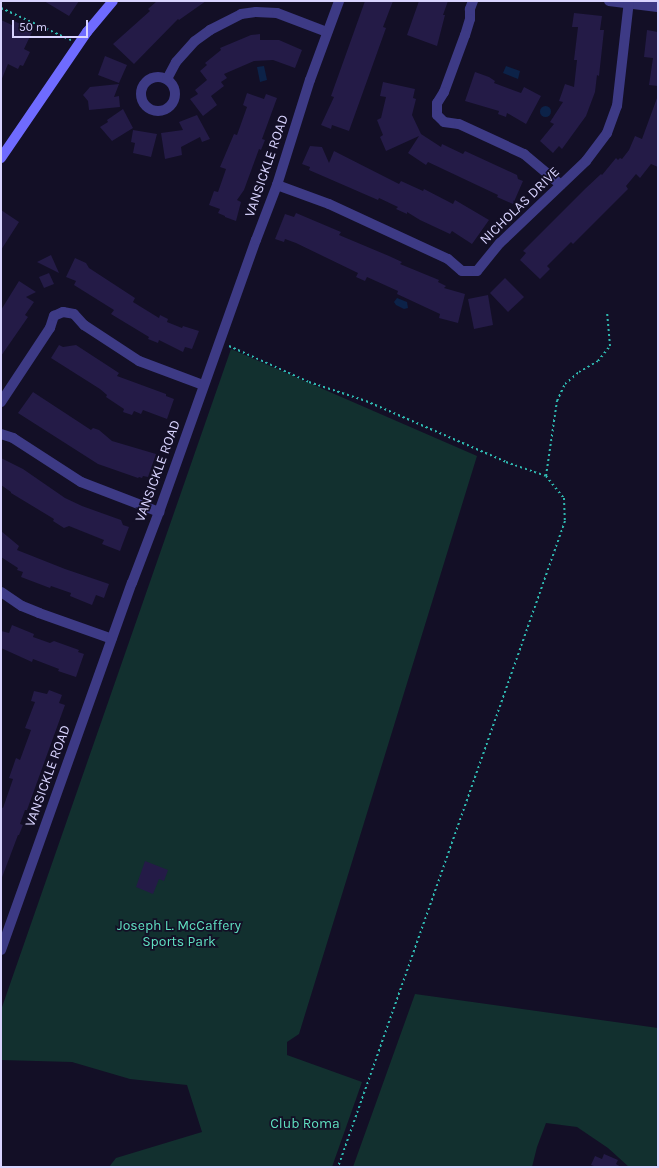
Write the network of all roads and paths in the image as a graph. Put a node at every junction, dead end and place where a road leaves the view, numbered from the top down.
1 (113, 1) edge
2 (339, 1) edge
3 (473, 1) edge
4 (609, 1) edge
5 (629, 2) edge
6 (658, 7) edge
7 (1, 8) edge
8 (327, 32) junction
9 (79, 44) junction
10 (167, 79) dead end
11 (1, 158) edge
12 (277, 185) junction
13 (561, 185) junction
14 (607, 313) dead end
15 (219, 342) junction
16 (203, 385) junction
17 (1, 402) edge
18 (1, 434) edge
19 (546, 476) junction
20 (159, 512) junction
21 (1, 592) edge
22 (112, 639) junction
23 (1, 950) edge
24 (338, 1167) edge

1 - 9 main road
2 - 8 street, VANSICKLE ROAD
3 - 13 street
4 - 5 street
5 - 6 street
5 - 13 street, NICHOLAS DRIVE
7 - 9 path
8 - 10 street
8 - 12 street, VANSICKLE ROAD
9 - 11 main road
12 - 13 street, NICHOLAS DRIVE
12 - 15 street, VANSICKLE ROAD
14 - 19 path
15 - 16 street, VANSICKLE ROAD
15 - 19 path
16 - 17 street
16 - 20 street, VANSICKLE ROAD
18 - 20 street
19 - 24 path
20 - 22 street, VANSICKLE ROAD
21 - 22 street
22 - 23 street, VANSICKLE ROAD

